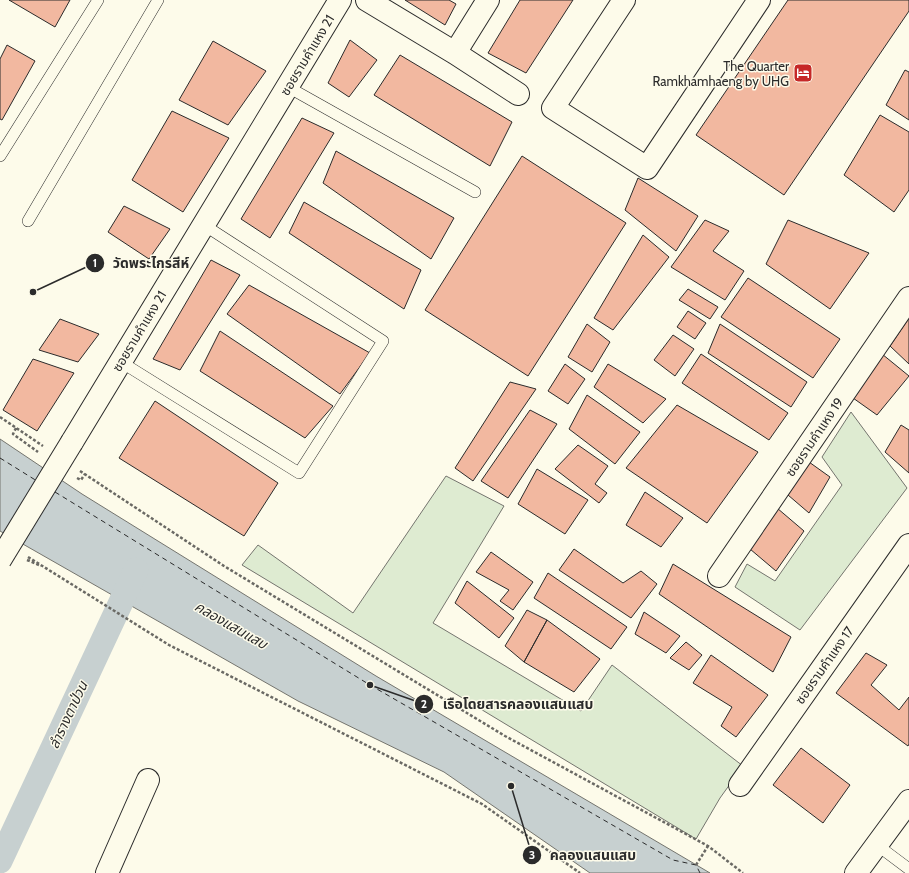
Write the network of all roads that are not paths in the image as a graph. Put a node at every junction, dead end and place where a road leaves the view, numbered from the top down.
1 (98, 0) edge
2 (340, 0) edge
3 (367, 0) edge
4 (488, 0) edge
5 (624, 0) edge
6 (759, 0) edge
7 (154, 1) edge
8 (456, 53) junction
9 (288, 87) junction
10 (518, 94) dead end
11 (0, 156) edge
12 (474, 192) dead end
13 (28, 221) dead end
14 (204, 225) junction
15 (909, 298) edge
16 (121, 362) junction
17 (909, 545) edge
18 (0, 560) edge
19 (719, 576) dead end
20 (148, 780) dead end
21 (740, 785) dead end
22 (909, 801) edge
23 (877, 845) junction
24 (909, 869) edge
25 (107, 873) edge
26 (856, 873) edge

1 - 11 lane
2 - 9 street, ซอยรามคำแหง 21
3 - 8 street
4 - 8 street
5 - 6 street
7 - 13 lane
8 - 10 street
9 - 12 lane
9 - 14 street, ซอยรามคำแหง 21
14 - 16 street, ซอยรามคำแหง 21
14 - 16 lane
15 - 19 street, ซอยรามคำแหง 19
16 - 18 street, ซอยรามคำแหง 21, bridge
17 - 21 street, ซอยรามคำแหง 17
20 - 25 street
22 - 23 street
23 - 24 lane
23 - 26 street

